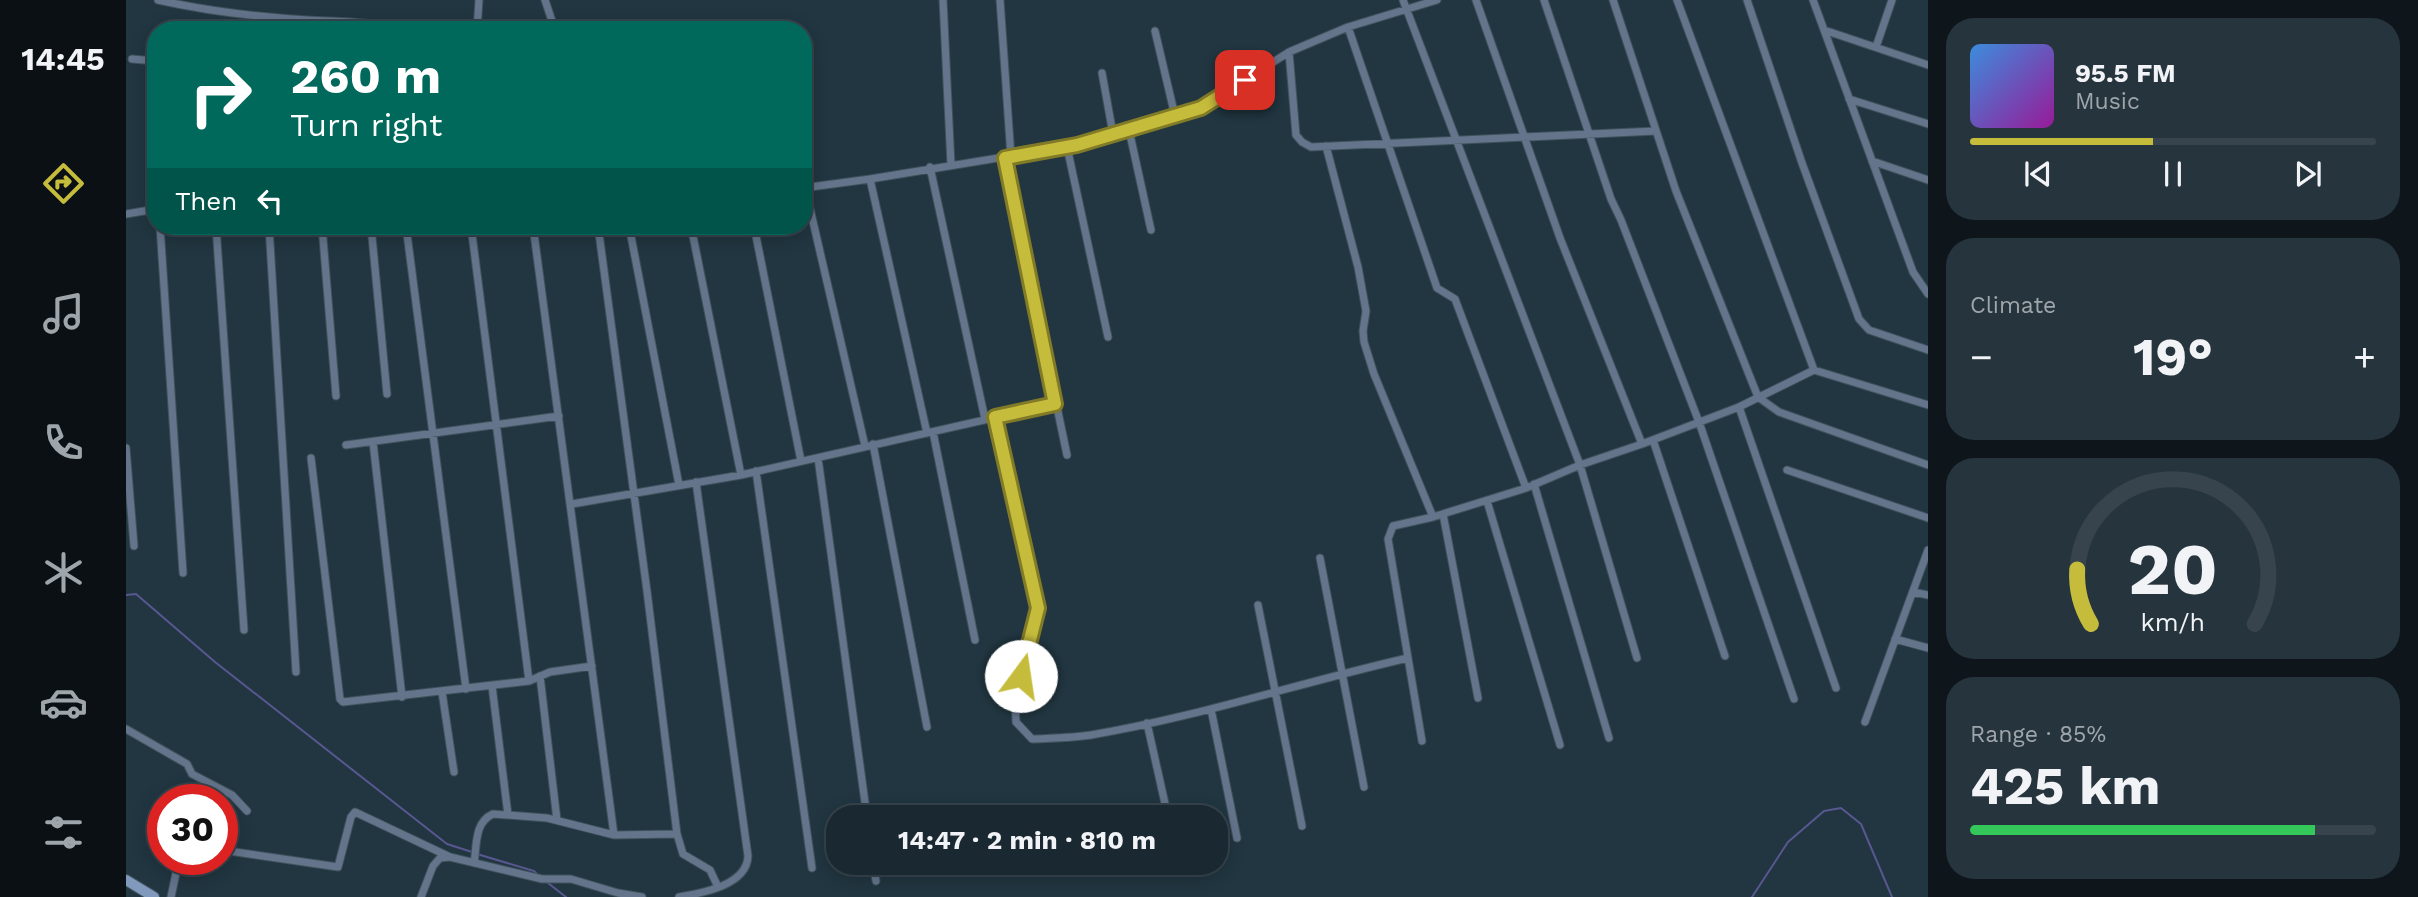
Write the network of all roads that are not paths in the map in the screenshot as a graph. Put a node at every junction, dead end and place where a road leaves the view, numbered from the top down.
1 (158, 0) edge
2 (479, 0) edge
3 (545, 0) edge
4 (943, 0) edge
5 (1000, 0) edge
6 (1403, 0) edge
7 (1437, 0) edge
8 (1476, 0) edge
9 (1544, 0) edge
10 (1613, 0) edge
11 (1677, 0) edge
12 (1747, 0) edge
13 (1813, 0) edge
14 (1892, 0) edge
15 (1408, 10) junction
16 (359, 21) edge
17 (478, 21) edge
18 (552, 21) edge
19 (1348, 27) junction
20 (1824, 30) junction
21 (1155, 31) dead end
22 (1876, 47) junction
23 (1289, 52) junction
24 (132, 59) dead end
25 (147, 60) edge
26 (1928, 65) edge
27 (1102, 73) dead end
28 (1849, 99) junction
29 (1175, 116) junction
30 (1928, 124) edge
31 (1129, 130) junction
32 (1657, 131) junction
33 (1113, 134) junction
34 (1590, 136) junction
35 (1525, 138) junction
36 (1455, 140) junction
37 (1387, 143) junction
38 (1326, 146) junction
39 (1067, 147) junction
40 (1008, 157) junction
41 (1872, 162) junction
42 (951, 165) junction
43 (930, 167) junction
44 (870, 179) junction
45 (1928, 180) edge
46 (812, 186) edge
47 (147, 210) edge
48 (126, 214) edge
49 (812, 219) edge
50 (1151, 230) dead end
51 (161, 235) edge
52 (217, 235) edge
53 (270, 235) edge
54 (323, 235) edge
55 (372, 235) edge
56 (406, 235) edge
57 (472, 235) edge
58 (534, 235) edge
59 (599, 235) edge
60 (631, 235) edge
61 (693, 235) edge
62 (756, 235) edge
63 (1928, 294) edge
64 (1108, 337) dead end
65 (1928, 350) edge
66 (1814, 370) junction
67 (387, 394) dead end
68 (336, 396) dead end
69 (1758, 397) junction
70 (1055, 404) junction
71 (1928, 405) edge
72 (1740, 407) junction
73 (559, 416) junction
74 (995, 417) junction
75 (985, 419) junction
76 (1699, 422) junction
77 (495, 425) junction
78 (930, 432) junction
79 (432, 433) junction
80 (1653, 440) junction
81 (373, 442) junction
82 (1642, 444) junction
83 (346, 445) dead end
84 (869, 445) junction
85 (126, 448) edge
86 (1067, 455) dead end
87 (818, 457) junction
88 (312, 458) dead end
89 (802, 461) junction
90 (1580, 465) junction
91 (1928, 465) edge
92 (1787, 470) dead end
93 (756, 471) junction
94 (741, 475) junction
95 (696, 482) junction
96 (679, 485) junction
97 (1530, 486) junction
98 (634, 493) junction
99 (1487, 501) junction
100 (572, 504) junction
101 (1443, 514) junction
102 (1433, 517) junction
103 (1928, 518) edge
104 (134, 546) dead end
105 (1928, 550) edge
106 (1320, 558) dead end
107 (183, 573) dead end
108 (1913, 592) junction
109 (1928, 595) edge
110 (1258, 605) dead end
111 (244, 629) dead end
112 (1895, 639) junction
113 (975, 640) dead end
114 (1928, 648) edge
115 (1725, 656) dead end
116 (1408, 658) junction
117 (1637, 658) dead end
118 (592, 666) junction
119 (296, 673) dead end
120 (1343, 673) junction
121 (540, 676) junction
122 (528, 681) junction
123 (492, 686) junction
124 (1836, 688) dead end
125 (466, 689) junction
126 (1276, 691) junction
127 (442, 692) junction
128 (402, 696) junction
129 (1478, 698) dead end
130 (1794, 699) dead end
131 (1211, 709) junction
132 (1864, 722) dead end
133 (1147, 723) junction
134 (927, 727) dead end
135 (126, 729) edge
136 (1609, 738) dead end
137 (1422, 741) dead end
138 (1560, 745) dead end
139 (454, 772) dead end
140 (1364, 787) dead end
141 (865, 805) edge
142 (1165, 805) edge
143 (247, 811) dead end
144 (508, 815) junction
145 (556, 820) junction
146 (1302, 826) dead end
147 (677, 834) junction
148 (614, 835) junction
149 (1237, 838) dead end
150 (238, 852) edge
151 (450, 857) junction
152 (474, 863) junction
153 (812, 868) dead end
154 (176, 875) edge
155 (875, 875) edge
156 (126, 880) edge
157 (876, 881) dead end
158 (718, 887) junction
159 (154, 897) edge
160 (171, 897) edge
161 (421, 897) edge
162 (642, 897) edge
163 (679, 897) edge

1 - 16 street
2 - 17 street
3 - 18 street
4 - 42 street
5 - 40 street
6 - 15 street
7 - 15 street
8 - 35 street
9 - 34 street
10 - 32 street
11 - 66 street
12 - 65 street
13 - 20 street
14 - 22 street
15 - 19 street
15 - 36 street
19 - 23 street
19 - 37 street
20 - 22 street
20 - 28 street
21 - 29 street
22 - 26 street
23 - 29 street
23 - 38 street
24 - 25 street
27 - 33 street
28 - 30 street
28 - 41 street
29 - 31 street
31 - 33 street
31 - 50 street
32 - 34 street
32 - 69 street
33 - 39 street
34 - 35 street
34 - 76 street
35 - 36 street
35 - 82 street
36 - 37 street
36 - 90 street
37 - 38 street
37 - 97 street
38 - 102 street
39 - 40 street
39 - 64 street
40 - 42 street
40 - 70 street
41 - 45 street
41 - 63 street
42 - 43 street
43 - 44 street
43 - 75 street
44 - 46 street
44 - 78 street
47 - 48 street
49 - 84 street
51 - 107 street
52 - 111 street
53 - 119 street
54 - 68 street
55 - 67 street
56 - 79 street
57 - 77 street
58 - 73 street
59 - 98 street
60 - 96 street
61 - 94 street
62 - 89 street
66 - 69 street
66 - 71 street
69 - 72 street
69 - 91 street
70 - 74 street
70 - 86 street
72 - 76 street
72 - 124 street
73 - 77 street
73 - 100 street
74 - 75 street
74 - 133 street
75 - 78 street
76 - 80 street
76 - 130 street
77 - 79 street
77 - 122 street
78 - 84 street
78 - 113 street
79 - 81 street
79 - 125 street
80 - 82 street
80 - 115 street
81 - 83 street
81 - 128 street
82 - 90 street
84 - 87 street
84 - 134 street
85 - 104 street
87 - 89 street
87 - 141 street
88 - 128 street
89 - 93 street
90 - 97 street
90 - 117 street
92 - 103 street
93 - 94 street
93 - 153 street
94 - 95 street
95 - 96 street
95 - 158 street
96 - 98 street
97 - 99 street
97 - 136 street
98 - 100 street
98 - 147 street
99 - 101 street
99 - 138 street
100 - 118 street
101 - 102 street
101 - 129 street
102 - 116 street
105 - 108 street
106 - 120 street
108 - 109 street
108 - 112 street
110 - 126 street
112 - 114 street
112 - 132 street
116 - 120 street
116 - 137 street
118 - 121 street
118 - 148 street
120 - 126 street
120 - 140 street
121 - 122 street
121 - 145 street
122 - 123 street
123 - 125 street
123 - 144 street
125 - 127 street
126 - 131 street
126 - 146 street
127 - 128 street
127 - 139 street
131 - 133 street
131 - 149 street
133 - 142 street
135 - 143 street
144 - 145 street
144 - 152 street
145 - 148 street
147 - 148 street
147 - 158 street
150 - 151 street
151 - 152 street
151 - 161 street
152 - 162 street
154 - 160 street
155 - 157 street
156 - 159 street
158 - 163 street

